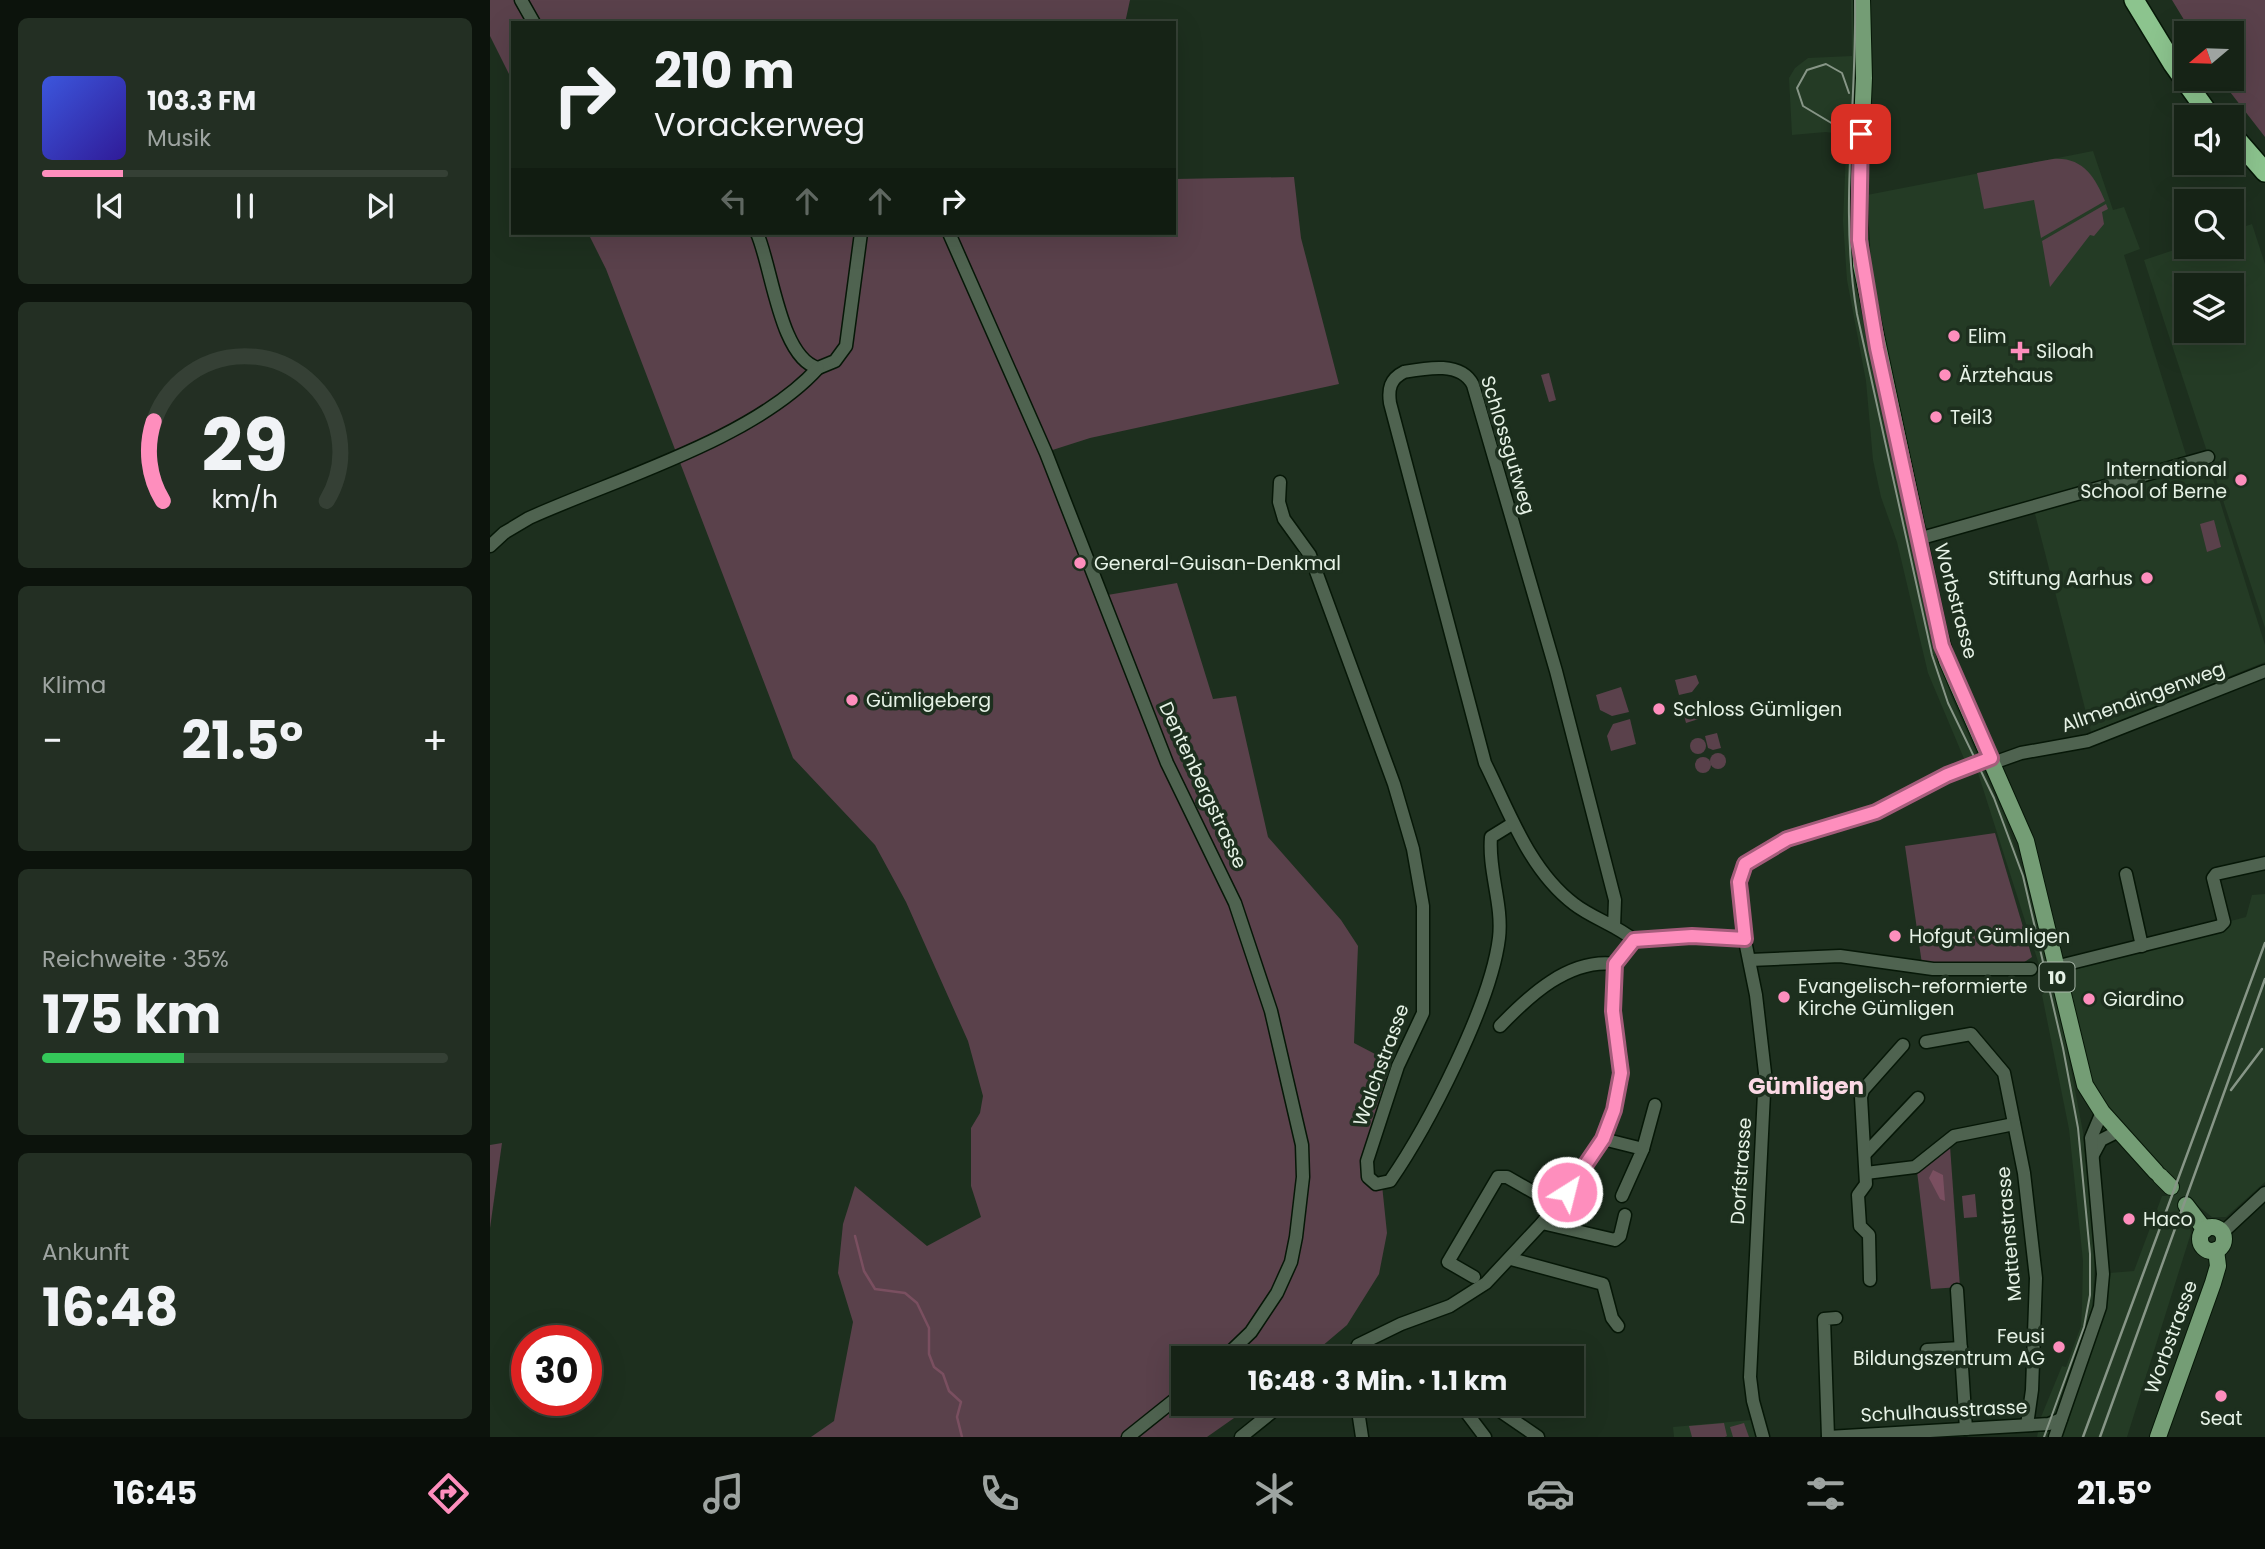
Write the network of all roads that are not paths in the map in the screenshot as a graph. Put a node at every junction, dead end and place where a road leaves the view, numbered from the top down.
1 (521, 0) edge
2 (1862, 0) edge
3 (2134, 0) edge
4 (2142, 0) edge
5 (533, 21) edge
6 (2174, 52) edge
7 (2202, 105) edge
8 (2244, 148) edge
9 (2244, 158) edge
10 (2265, 172) edge
11 (2265, 182) edge
12 (758, 235) edge
13 (861, 235) edge
14 (950, 235) edge
15 (818, 368) junction
16 (2208, 457) dead end
17 (1280, 482) dead end
18 (1918, 539) junction
19 (490, 546) edge
20 (2265, 671) edge
21 (1992, 760) junction
22 (1512, 824) junction
23 (2265, 863) edge
24 (1743, 867) joint
25 (2126, 874) dead end
26 (1614, 927) junction
27 (1745, 939) junction
28 (1634, 940) junction
29 (2142, 946) junction
30 (1749, 960) junction
31 (1615, 964) junction
32 (2055, 967) junction
33 (2031, 969) dead end
34 (1500, 1026) dead end
35 (1926, 1042) dead end
36 (1903, 1045) dead end
37 (1918, 1098) dead end
38 (1655, 1105) dead end
39 (2102, 1112) junction
40 (2014, 1124) junction
41 (2119, 1131) junction
42 (1603, 1139) junction
43 (1643, 1149) junction
44 (1865, 1154) junction
45 (2093, 1155) junction
46 (1866, 1173) junction
47 (2162, 1178) dead end
48 (2265, 1192) edge
49 (1622, 1196) dead end
50 (1556, 1205) junction
51 (2186, 1205) dead end
52 (1625, 1215) dead end
53 (1542, 1223) junction
54 (2205, 1230) junction
55 (2222, 1233) junction
56 (2216, 1250) junction
57 (1511, 1259) junction
58 (1474, 1277) dead end
59 (1870, 1280) dead end
60 (1957, 1290) dead end
61 (1836, 1318) dead end
62 (1618, 1326) dead end
63 (1236, 1346) edge
64 (1358, 1346) edge
65 (1961, 1348) junction
66 (1927, 1350) dead end
67 (1171, 1403) edge
68 (1267, 1416) edge
69 (1359, 1416) edge
70 (1469, 1416) edge
71 (1507, 1416) edge
72 (2061, 1419) junction
73 (2027, 1425) junction
74 (1966, 1429) junction
75 (1128, 1437) edge
76 (1241, 1437) edge
77 (1362, 1437) edge
78 (1485, 1437) edge
79 (1538, 1437) edge
80 (1763, 1437) edge
81 (1828, 1437) edge
82 (2055, 1437) edge
83 (2158, 1437) edge

1 - 5 street
2 - 18 main road, Worbstrasse / 10
3 - 7 highway
4 - 6 highway
8 - 10 highway
9 - 11 highway
12 - 15 street
13 - 15 street
14 - 63 street, Dentenbergstrasse
15 - 19 street
16 - 18 street
17 - 22 street, Walchstrasse
18 - 21 main road, Worbstrasse / 10
20 - 21 street, Allmendingenweg
21 - 24 street, Allmendingenweg
21 - 32 main road, Worbstrasse / 10
22 - 26 street
22 - 26 street, Schlossgutweg
23 - 29 street
24 - 27 street, Dorfstrasse
25 - 29 street
26 - 28 street
27 - 28 street
27 - 30 street, Dorfstrasse
28 - 31 street
29 - 32 street
30 - 33 street
30 - 80 street, Dorfstrasse
31 - 34 street
31 - 42 street
32 - 39 main road, Worbstrasse / 10
35 - 40 street, Mattenstrasse
36 - 44 street
37 - 44 street
38 - 43 street
39 - 41 main road, Worbstrasse / 10
39 - 45 street
40 - 46 street
40 - 73 street, Mattenstrasse
41 - 45 street
41 - 47 main road, Worbstrasse / 10
42 - 43 street
42 - 50 street
43 - 49 street
44 - 46 street
45 - 72 street
46 - 59 street
48 - 55 street
50 - 53 street
50 - 58 street
51 - 54 main road
52 - 53 street
53 - 57 street
54 - 55 main road
54 - 56 main road
55 - 56 main road
56 - 83 main road, Worbstrasse
57 - 62 street
57 - 64 street
60 - 65 street
61 - 81 street
65 - 66 street
65 - 74 street
67 - 75 street
68 - 76 street
69 - 77 street
70 - 78 street
71 - 79 street
72 - 73 street, Schulhausstrasse
72 - 82 street
73 - 74 street, Schulhausstrasse
74 - 81 street, Schulhausstrasse

